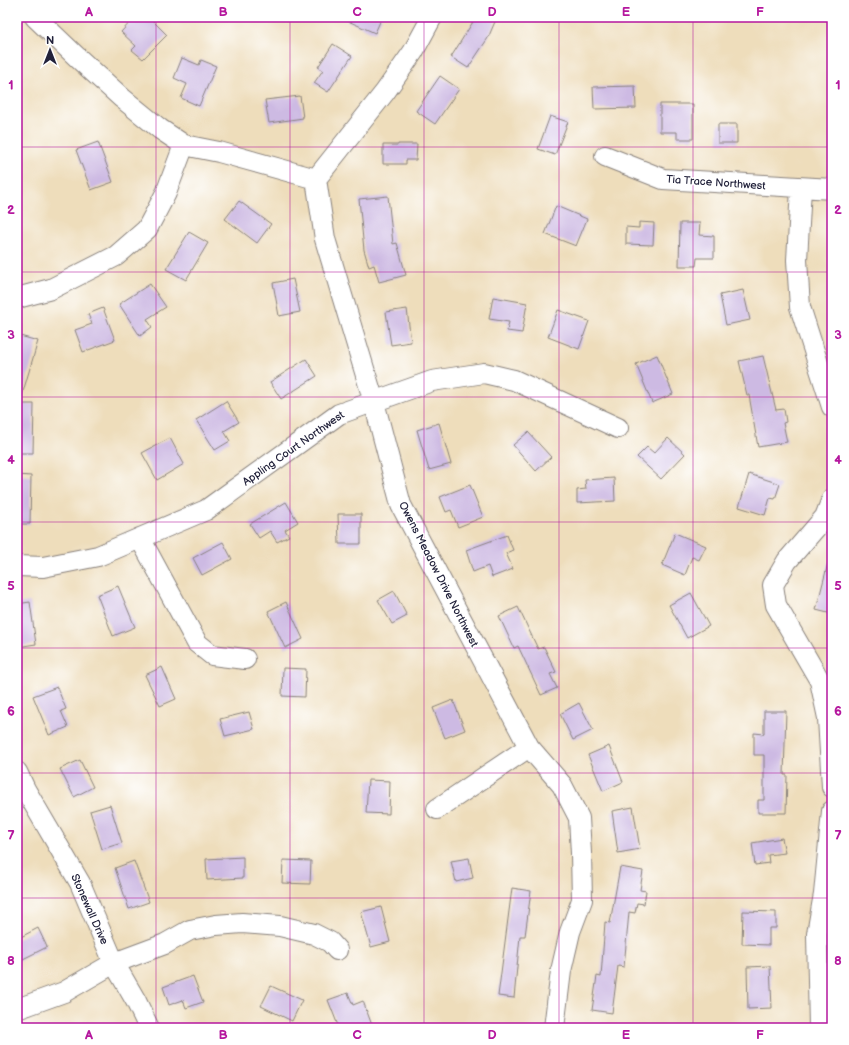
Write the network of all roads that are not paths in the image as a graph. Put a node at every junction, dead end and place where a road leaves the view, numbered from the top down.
1 (35, 17) edge
2 (432, 17) edge
3 (184, 145) junction
4 (605, 156) dead end
5 (316, 178) junction
6 (801, 188) junction
7 (832, 189) edge
8 (17, 298) edge
9 (374, 402) junction
10 (832, 407) edge
11 (618, 428) dead end
12 (832, 499) edge
13 (140, 538) junction
14 (17, 566) edge
15 (245, 659) dead end
16 (529, 747) junction
17 (17, 772) edge
18 (832, 787) edge
19 (437, 809) dead end
20 (832, 811) edge
21 (337, 950) dead end
22 (114, 963) junction
23 (17, 1009) edge
24 (149, 1028) edge
25 (554, 1028) edge
26 (819, 1028) edge

1 - 3 street
2 - 5 street
3 - 5 street
3 - 8 street
4 - 6 street, Tia Trace Northwest
5 - 9 street, Owens Meadow Drive Northwest
6 - 7 street, Tia Trace Northwest
6 - 10 street
9 - 11 street, Appling Court Northwest
9 - 13 street, Appling Court Northwest
9 - 16 street, Owens Meadow Drive Northwest
12 - 18 street
13 - 14 street, Appling Court Northwest
13 - 15 street
16 - 19 street
16 - 25 street, Owens Meadow Drive Northwest
17 - 22 street, Stonewall Drive
20 - 26 street
21 - 22 street
22 - 23 street
22 - 24 street, Stonewall Drive

